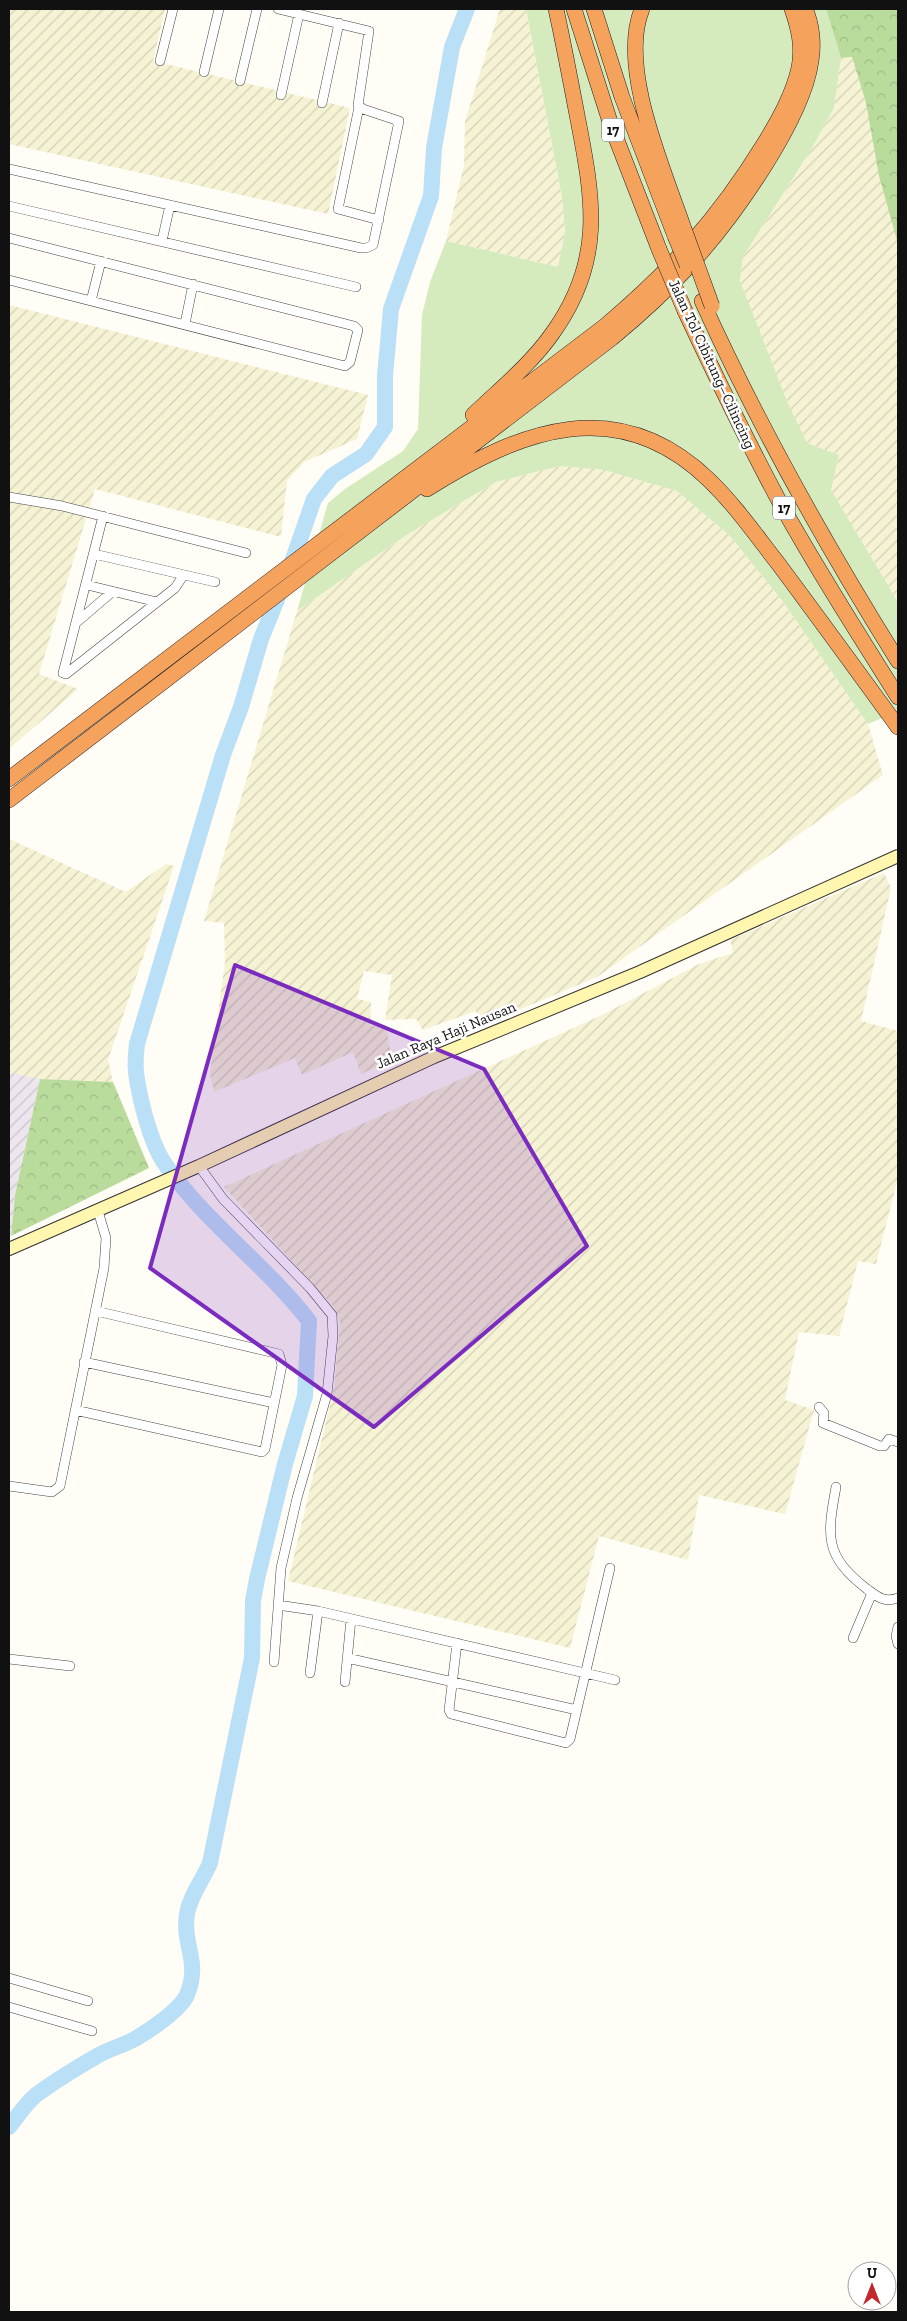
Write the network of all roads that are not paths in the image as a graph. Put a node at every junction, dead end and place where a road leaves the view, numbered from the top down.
1 (173, 9) edge
2 (219, 9) edge
3 (257, 9) edge
4 (278, 9) edge
5 (556, 9) edge
6 (574, 9) edge
7 (594, 9) edge
8 (642, 9) edge
9 (792, 9) edge
10 (805, 9) edge
11 (299, 14) junction
12 (338, 23) junction
13 (160, 61) dead end
14 (204, 72) dead end
15 (240, 81) dead end
16 (281, 95) dead end
17 (322, 104) dead end
18 (359, 107) junction
19 (9, 169) edge
20 (170, 205) junction
21 (9, 206) edge
22 (378, 220) junction
23 (9, 238) edge
24 (162, 241) junction
25 (101, 261) junction
26 (9, 280) edge
27 (193, 284) junction
28 (356, 287) dead end
29 (91, 301) junction
30 (185, 324) junction
31 (774, 450) junction
32 (405, 477) junction
33 (9, 497) edge
34 (103, 516) junction
35 (352, 537) junction
36 (246, 553) dead end
37 (94, 554) junction
38 (183, 576) junction
39 (214, 582) dead end
40 (87, 585) junction
41 (112, 592) junction
42 (157, 602) junction
43 (76, 623) junction
44 (898, 661) edge
45 (898, 697) edge
46 (898, 727) edge
47 (9, 779) edge
48 (9, 800) edge
49 (898, 856) edge
50 (196, 1167) junction
51 (98, 1211) junction
52 (9, 1249) edge
53 (96, 1311) junction
54 (84, 1362) junction
55 (274, 1403) junction
56 (819, 1407) dead end
57 (75, 1410) junction
58 (898, 1442) edge
59 (9, 1486) edge
60 (836, 1487) dead end
61 (610, 1568) dead end
62 (872, 1593) junction
63 (898, 1598) edge
64 (278, 1605) junction
65 (318, 1611) junction
66 (351, 1619) junction
67 (898, 1627) edge
68 (853, 1638) dead end
69 (457, 1643) junction
70 (898, 1644) edge
71 (347, 1658) junction
72 (9, 1659) edge
73 (274, 1662) dead end
74 (70, 1666) dead end
75 (310, 1673) dead end
76 (586, 1673) junction
77 (451, 1680) junction
78 (615, 1680) dead end
79 (345, 1682) dead end
80 (577, 1710) junction
81 (9, 1978) edge
82 (88, 2001) dead end
83 (9, 2007) edge
84 (92, 2031) dead end

1 - 13 street
2 - 14 street
3 - 15 street
4 - 11 street
5 - 32 highway
6 - 45 highway, Jalan Tol Cibitung–Cilincing / 17, bridge
7 - 31 highway, Jalan Tol Cibitung–Cilincing / 17, bridge
8 - 31 highway, bridge
9 - 32 highway, bridge
10 - 35 highway, bridge
11 - 12 street
11 - 16 street
12 - 17 street
12 - 18 street
18 - 22 street
18 - 22 street
19 - 20 street
20 - 22 street
20 - 24 street
21 - 24 street
23 - 25 street
24 - 28 street
25 - 27 street
25 - 29 street
26 - 29 street
27 - 30 street
27 - 30 street
29 - 30 street
31 - 44 highway, Jalan Tol Cibitung–Cilincing / 17
32 - 47 highway
33 - 34 street
34 - 36 street
34 - 37 street
35 - 46 highway
35 - 48 highway
37 - 38 street
37 - 40 street
38 - 39 street
38 - 42 street
40 - 41 street
40 - 43 street
41 - 42 street
41 - 43 street
42 - 43 street
49 - 50 main road, Jalan Raya Haji Nausan
50 - 51 main road, Jalan Raya Haji Nausan
50 - 64 street
51 - 52 main road, Jalan Raya Haji Nausan
51 - 53 street
53 - 54 street
53 - 55 street
54 - 55 street
54 - 57 street
55 - 57 street
56 - 58 street
57 - 59 street
60 - 62 street
61 - 76 street
62 - 63 street
62 - 68 street
64 - 65 street
64 - 73 street
65 - 66 street
65 - 75 street
66 - 69 street
66 - 71 street
67 - 70 street
69 - 76 street
69 - 77 street
71 - 77 street
71 - 79 street
72 - 74 street
76 - 78 street
76 - 80 street
77 - 80 street
77 - 80 street
81 - 82 street
83 - 84 street

